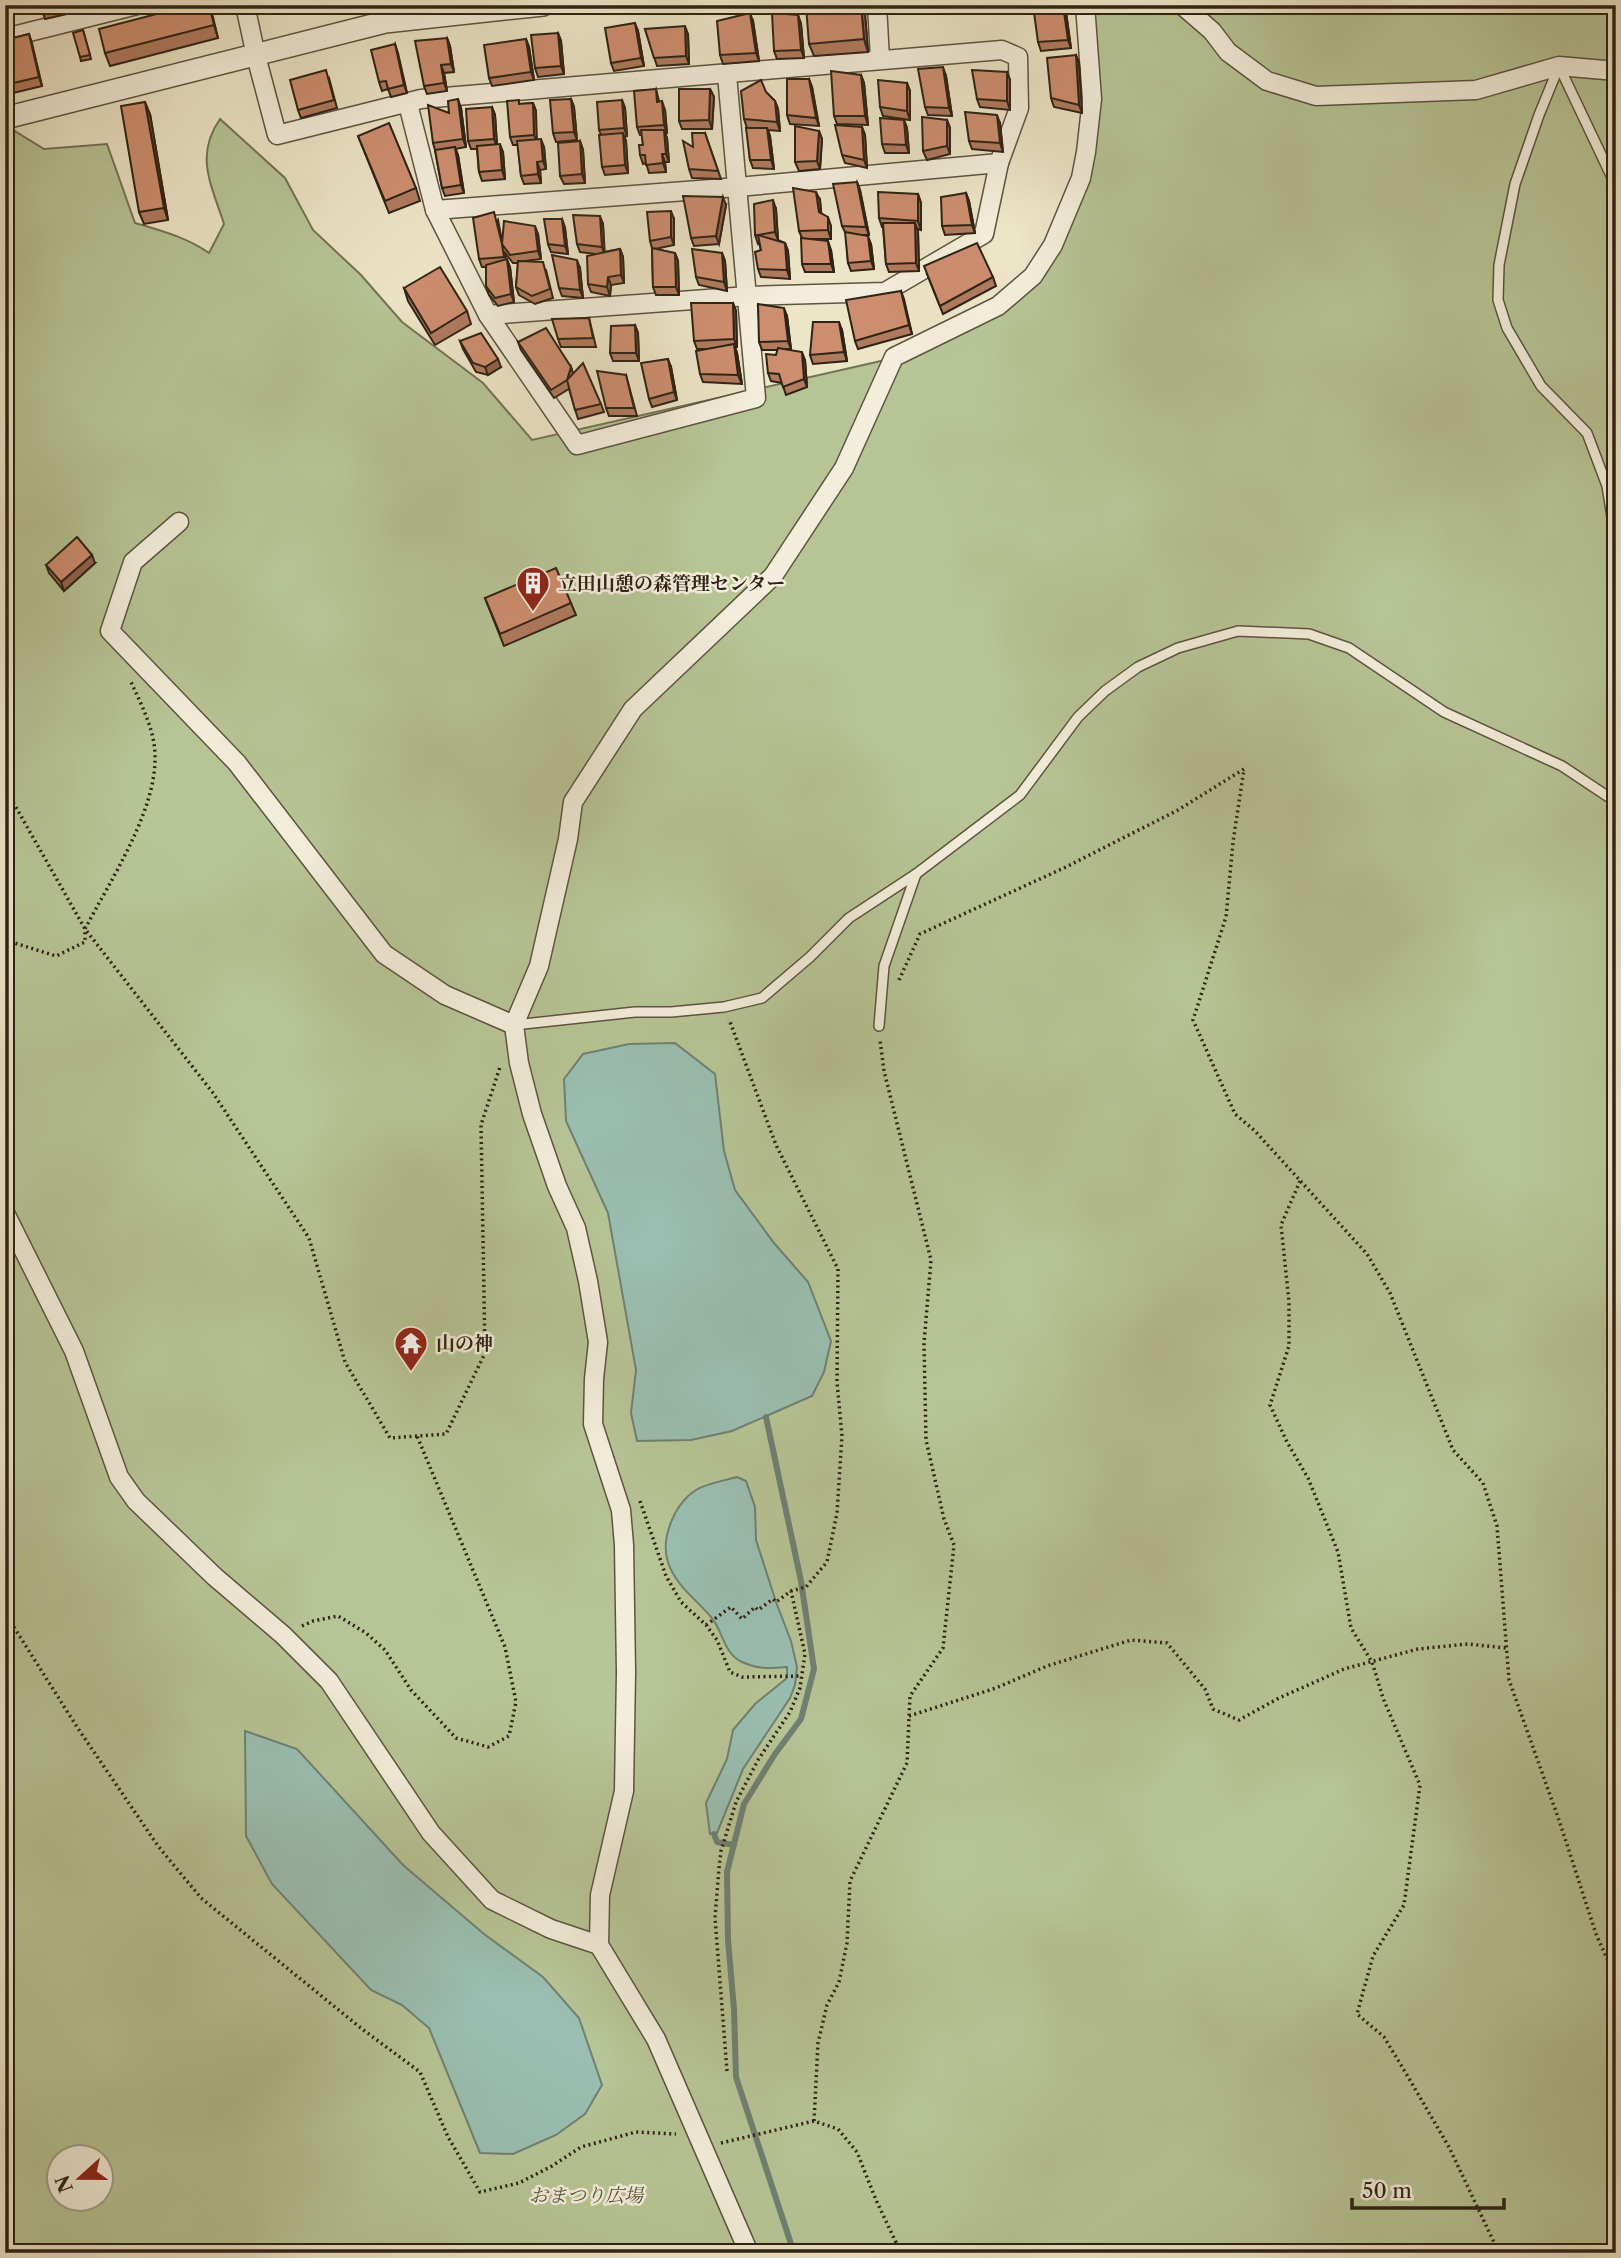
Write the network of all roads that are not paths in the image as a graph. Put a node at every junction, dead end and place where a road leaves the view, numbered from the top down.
1 (137, 5) edge
2 (245, 5) edge
3 (543, 5) edge
4 (877, 5) edge
5 (1182, 5) edge
6 (1086, 6) edge
7 (5, 38) edge
8 (256, 56) junction
9 (880, 59) junction
10 (1559, 66) junction
11 (1616, 71) edge
12 (727, 75) junction
13 (408, 104) junction
14 (5, 118) edge
15 (999, 163) junction
16 (1616, 186) edge
17 (738, 187) junction
18 (435, 210) junction
19 (748, 296) junction
20 (488, 315) junction
21 (179, 522) dead end
22 (1616, 542) edge
23 (1616, 802) edge
24 (916, 874) junction
25 (514, 1025) junction
26 (879, 1026) road end
27 (5, 1213) edge
28 (599, 1945) junction
29 (749, 2253) edge

1 - 7 street
2 - 8 street
3 - 8 street
4 - 9 street
5 - 10 street
6 - 25 street
8 - 13 street
8 - 14 street
9 - 12 street
9 - 15 street
10 - 11 street
10 - 16 lane
10 - 22 lane
12 - 13 street
12 - 17 street
13 - 18 street
15 - 17 street
15 - 19 street
17 - 18 street
17 - 19 street
18 - 20 street
19 - 20 street
19 - 20 street
21 - 25 street
23 - 24 lane
24 - 25 lane
24 - 26 lane
25 - 28 street
27 - 28 street
28 - 29 street

